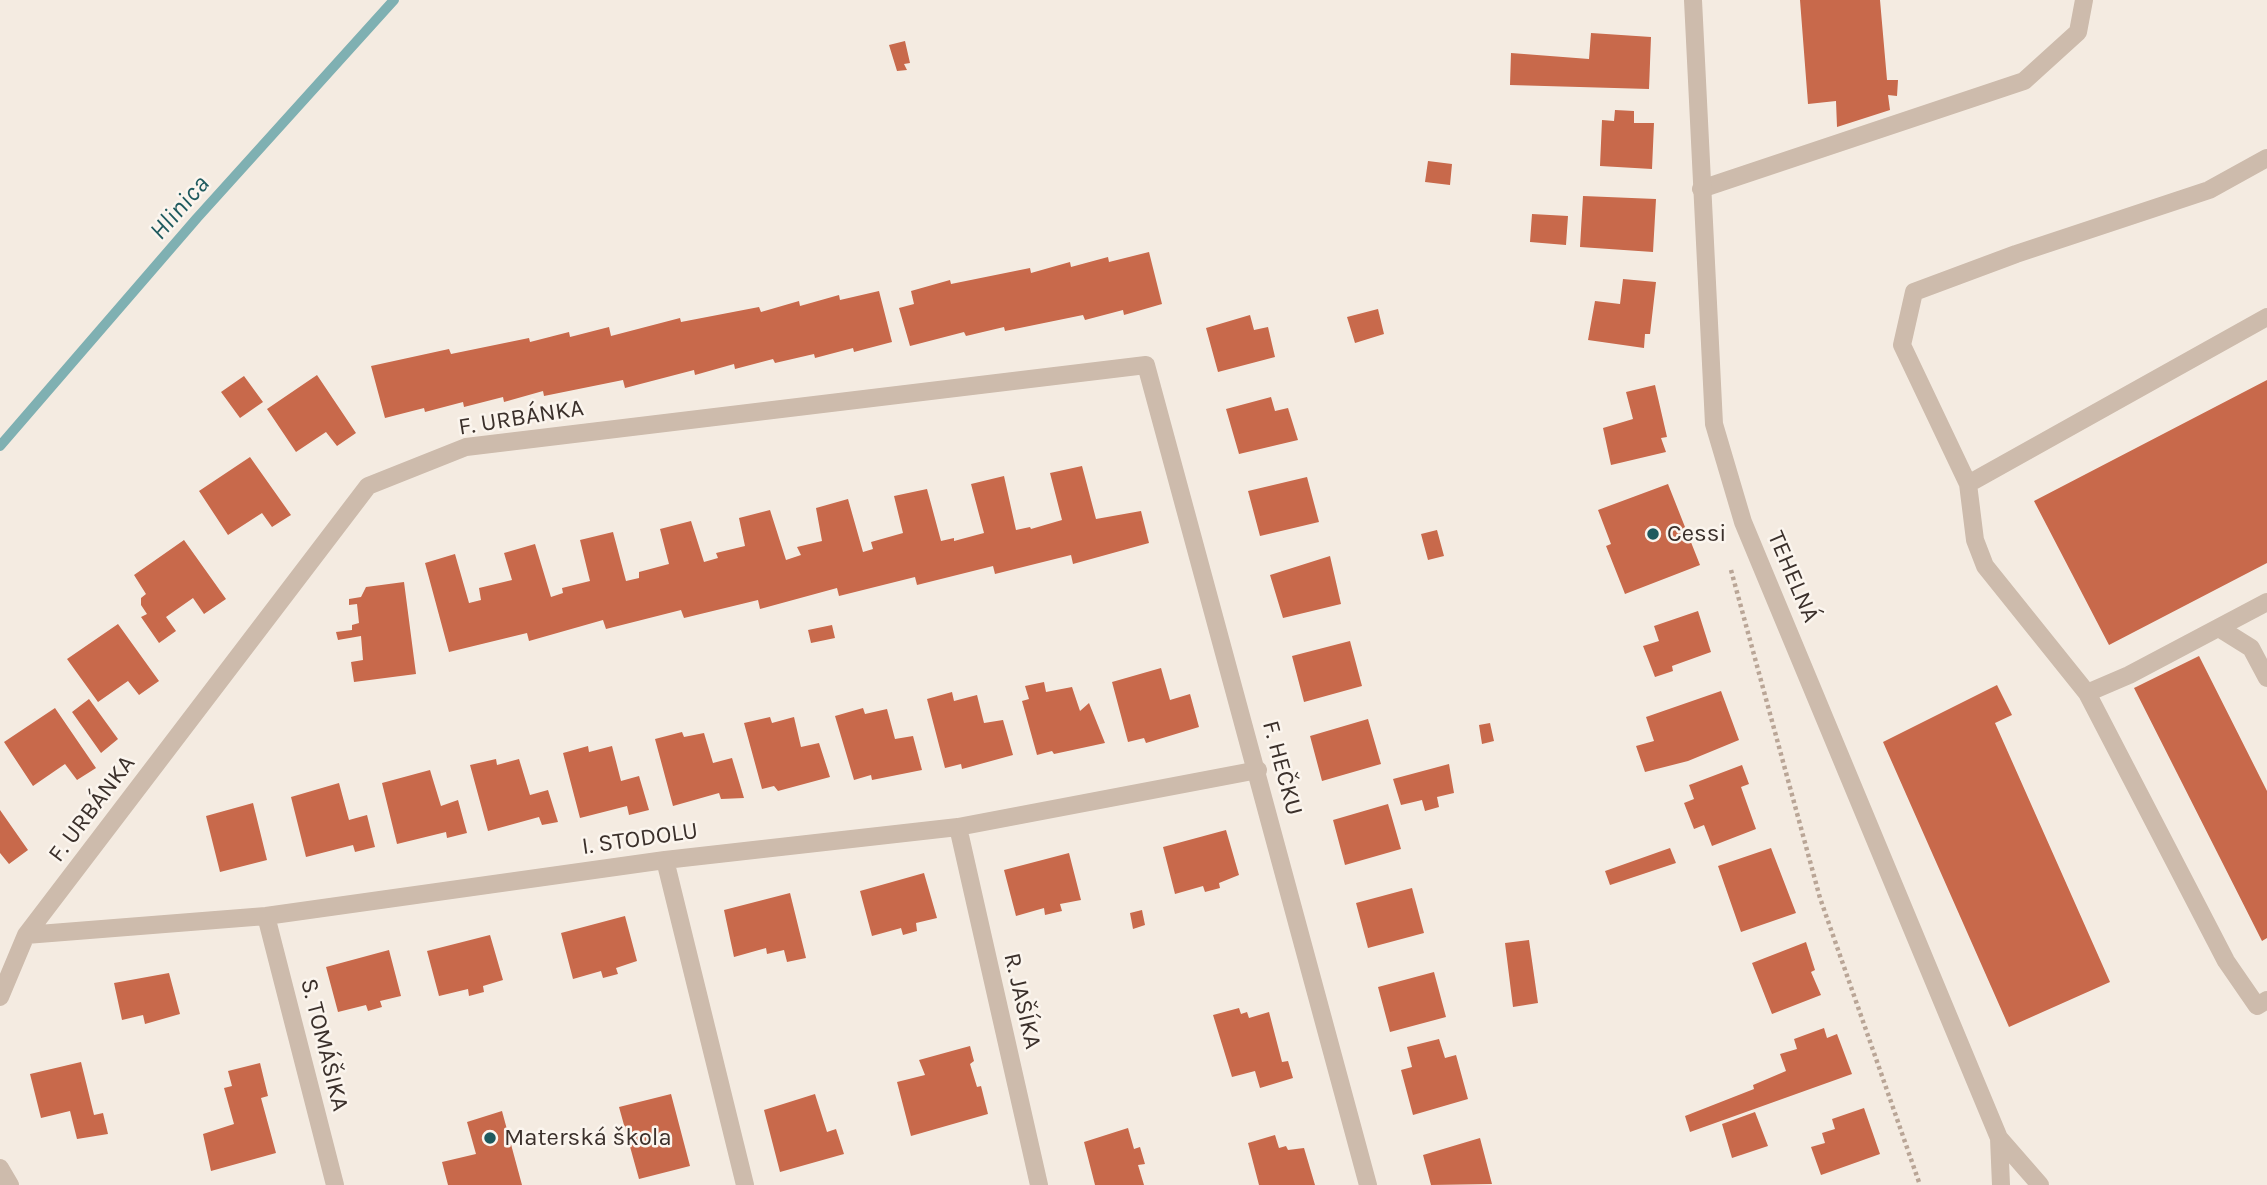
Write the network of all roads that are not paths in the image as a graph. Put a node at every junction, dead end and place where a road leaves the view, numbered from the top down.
1 (1693, 0) edge
2 (2084, 0) edge
3 (2267, 158) edge
4 (1701, 189) junction
5 (2267, 317) edge
6 (1146, 365) joint
7 (1968, 484) junction
8 (2267, 602) edge
9 (2219, 628) junction
10 (2267, 678) edge
11 (2087, 693) junction
12 (1258, 770) junction
13 (958, 827) junction
14 (665, 860) junction
15 (266, 916) junction
16 (26, 935) junction
17 (0, 997) edge
18 (2267, 1000) edge
19 (1998, 1138) junction
20 (0, 1168) edge
21 (10, 1185) edge
22 (335, 1185) edge
23 (745, 1185) edge
24 (1039, 1185) edge
25 (1368, 1185) edge
26 (2001, 1185) edge
27 (2040, 1185) edge

1 - 4 street, TEHELNÁ
2 - 4 street
3 - 7 street
4 - 19 street, TEHELNÁ
5 - 7 street
6 - 12 street, F. HEČKU
6 - 16 street, F. URBÁNKA
7 - 11 street
8 - 9 street
9 - 10 street
9 - 11 street
11 - 18 street
12 - 13 street, I. STODOLU
12 - 25 street, F. HEČKU
13 - 14 street, I. STODOLU
13 - 24 street, R. JAŠÍKA
14 - 15 street, I. STODOLU
14 - 23 street
15 - 16 street, I. STODOLU
15 - 22 street, S. TOMÁŠIKA
16 - 17 street, F. URBÁNKA
19 - 26 street, TEHELNÁ
19 - 27 street, TEHELNÁ
20 - 21 street

